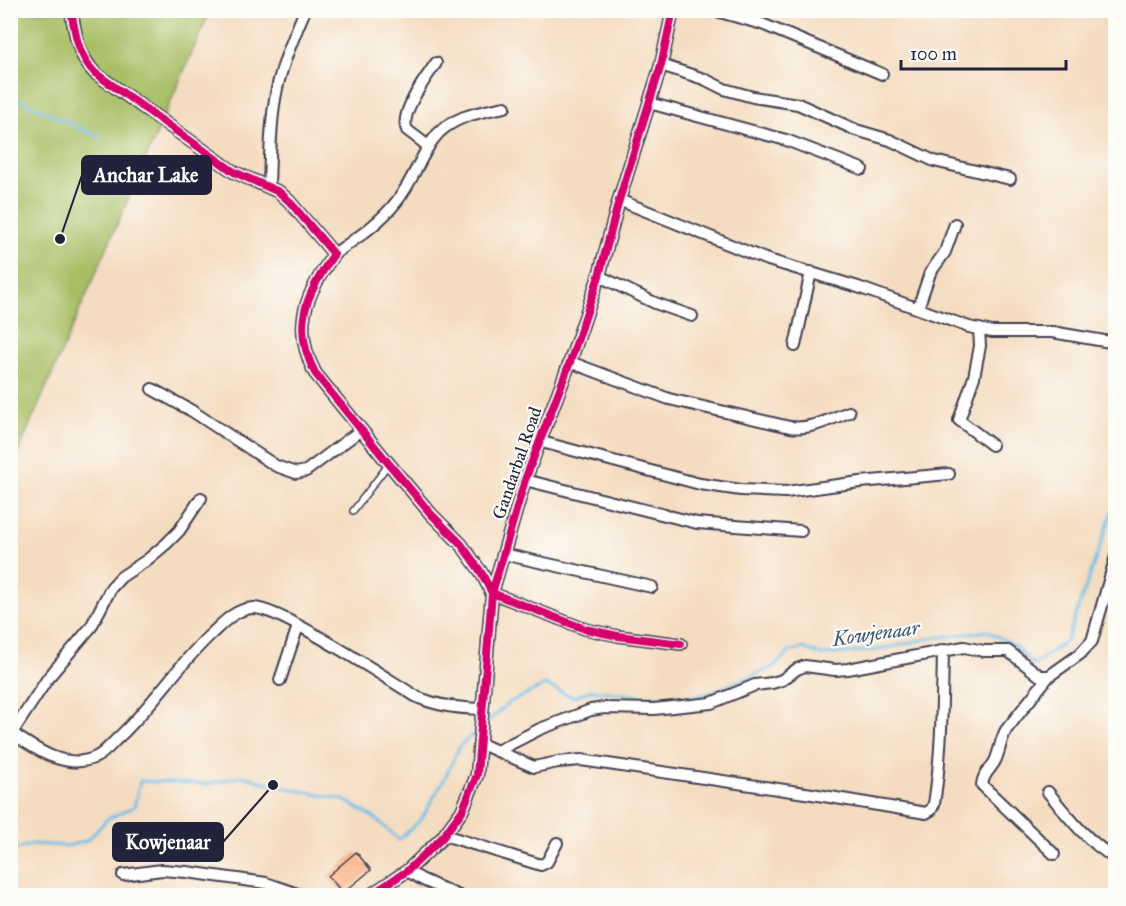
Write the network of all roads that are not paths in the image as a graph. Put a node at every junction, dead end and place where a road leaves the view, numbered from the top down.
1 (71, 10) edge
2 (305, 10) edge
3 (674, 10) edge
4 (713, 10) edge
5 (436, 63) dead end
6 (660, 65) junction
7 (882, 74) dead end
8 (649, 102) junction
9 (505, 107) dead end
10 (428, 147) junction
11 (862, 169) dead end
12 (1011, 179) dead end
13 (269, 187) junction
14 (619, 200) junction
15 (955, 224) dead end
16 (334, 254) junction
17 (811, 272) junction
18 (599, 276) junction
19 (918, 308) junction
20 (692, 316) dead end
21 (979, 329) junction
22 (1116, 343) edge
23 (795, 346) dead end
24 (570, 362) junction
25 (152, 389) dead end
26 (849, 412) dead end
27 (361, 430) junction
28 (538, 441) junction
29 (992, 445) dead end
30 (389, 464) junction
31 (949, 474) dead end
32 (525, 480) junction
33 (201, 498) dead end
34 (353, 511) dead end
35 (801, 531) dead end
36 (503, 554) junction
37 (1116, 556) edge
38 (652, 587) dead end
39 (492, 593) junction
40 (298, 626) junction
41 (681, 644) dead end
42 (943, 650) junction
43 (1049, 676) junction
44 (280, 680) dead end
45 (481, 710) junction
46 (11, 734) edge
47 (479, 743) junction
48 (497, 751) junction
49 (1048, 792) dead end
50 (444, 836) junction
51 (557, 843) dead end
52 (1054, 854) dead end
53 (1116, 859) edge
54 (407, 871) junction
55 (123, 875) dead end
56 (304, 896) edge
57 (369, 896) edge
58 (459, 896) edge

1 - 13 street
2 - 13 street
3 - 6 street, Gandarbal Road
4 - 7 street
5 - 10 street
6 - 8 street, Gandarbal Road
6 - 12 street
8 - 11 street
8 - 14 street, Gandarbal Road
9 - 10 street
10 - 16 street
13 - 16 street
14 - 17 street
14 - 18 street, Gandarbal Road
15 - 19 street
16 - 27 street
17 - 19 street
17 - 23 street
18 - 20 street
18 - 24 street, Gandarbal Road
19 - 21 street
21 - 22 street
21 - 29 street
24 - 26 street
24 - 28 street, Gandarbal Road
25 - 27 street
27 - 30 street
28 - 31 street
28 - 32 street, Gandarbal Road
30 - 34 lane
30 - 39 street
32 - 35 street
32 - 36 street, Gandarbal Road
33 - 46 street
36 - 38 street
36 - 39 street, Gandarbal Road
37 - 43 street
39 - 41 street
39 - 45 street, Gandarbal Road
40 - 44 street
40 - 45 street
40 - 46 street
42 - 43 street
42 - 48 street
42 - 48 street
43 - 52 street
45 - 47 street, Gandarbal Road
47 - 48 street
47 - 50 street, Gandarbal Road
49 - 53 street
50 - 51 street
50 - 54 street, Gandarbal Road
54 - 57 street, Gandarbal Road
54 - 58 street
55 - 56 street

